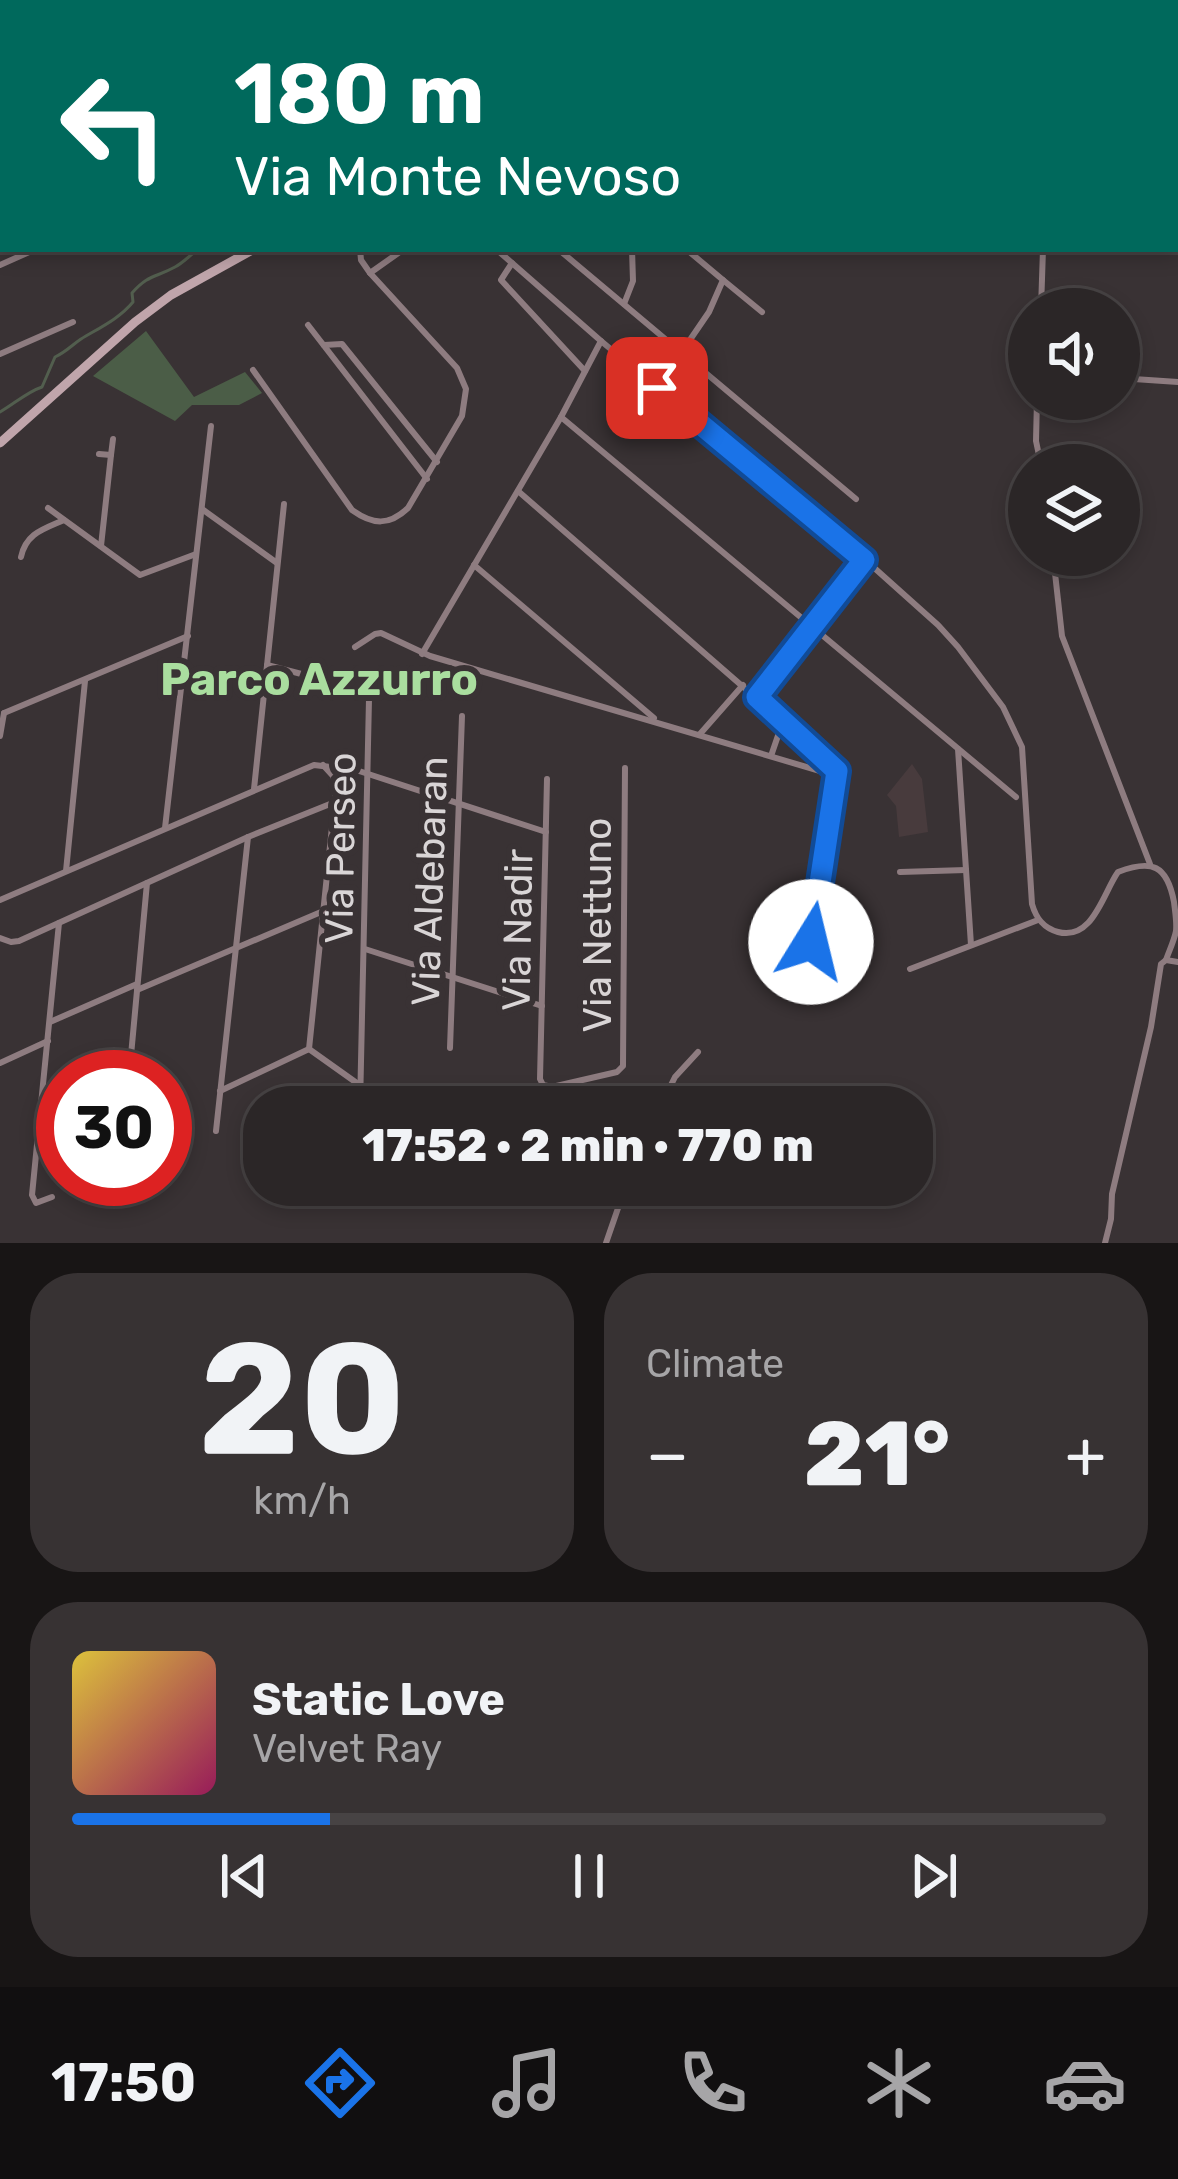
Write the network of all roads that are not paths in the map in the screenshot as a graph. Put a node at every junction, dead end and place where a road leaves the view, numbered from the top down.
1 (29, 252) edge
2 (249, 252) edge
3 (361, 252) edge
4 (400, 252) edge
5 (499, 252) edge
6 (632, 252) edge
7 (690, 252) edge
8 (1043, 252) edge
9 (568, 253) edge
10 (512, 263) junction
11 (0, 265) edge
12 (370, 273) junction
13 (723, 280) junction
14 (1042, 288) edge
15 (624, 304) junction
16 (762, 312) dead end
17 (73, 322) dead end
18 (308, 325) dead end
19 (601, 341) junction
20 (323, 345) junction
21 (681, 352) junction
22 (0, 354) edge
23 (253, 370) dead end
24 (585, 371) junction
25 (1140, 379) edge
26 (1178, 382) edge
27 (561, 417) junction
28 (211, 426) dead end
29 (113, 439) dead end
30 (0, 443) edge
31 (99, 454) dead end
32 (111, 455) junction
33 (436, 462) junction
34 (427, 479) junction
35 (518, 491) junction
36 (856, 499) dead end
37 (284, 504) dead end
38 (48, 508) dead end
39 (201, 508) junction
40 (64, 520) junction
41 (101, 546) junction
42 (196, 554) junction
43 (21, 557) dead end
44 (864, 560) junction
45 (277, 563) junction
46 (474, 565) junction
47 (1056, 576) edge
48 (811, 627) junction
49 (188, 636) junction
50 (355, 647) dead end
51 (422, 654) junction
52 (267, 665) junction
53 (85, 681) junction
54 (743, 685) junction
55 (757, 697) junction
56 (2, 711) edge
57 (462, 716) dead end
58 (784, 721) junction
59 (659, 722) junction
60 (700, 734) junction
61 (0, 736) edge
62 (958, 749) junction
63 (772, 756) junction
64 (323, 765) junction
65 (625, 768) dead end
66 (354, 770) junction
67 (836, 772) junction
68 (370, 776) junction
69 (547, 779) dead end
70 (336, 788) junction
71 (254, 790) junction
72 (1016, 797) dead end
73 (335, 802) junction
74 (458, 805) junction
75 (165, 828) junction
76 (546, 832) junction
77 (248, 838) junction
78 (1151, 866) junction
79 (966, 870) junction
80 (66, 871) junction
81 (900, 872) dead end
82 (147, 883) junction
83 (0, 900) edge
84 (323, 911) junction
85 (1038, 920) junction
86 (59, 923) junction
87 (0, 938) edge
88 (971, 945) junction
89 (365, 949) junction
90 (235, 950) junction
91 (1166, 960) junction
92 (1178, 962) edge
93 (910, 969) dead end
94 (452, 977) junction
95 (805, 983) dead end
96 (137, 987) junction
97 (542, 1006) junction
98 (50, 1022) junction
99 (48, 1041) junction
100 (450, 1048) dead end
101 (309, 1049) junction
102 (47, 1050) edge
103 (131, 1050) edge
104 (698, 1052) dead end
105 (0, 1063) edge
106 (541, 1082) joint
107 (361, 1086) joint
108 (671, 1086) edge
109 (220, 1091) junction
110 (216, 1131) dead end
111 (36, 1157) edge
112 (36, 1203) edge
113 (619, 1206) edge
114 (606, 1243) edge
115 (1105, 1243) edge

1 - 11 street
2 - 30 main road
3 - 12 street
4 - 12 street
5 - 10 street
6 - 15 street
7 - 13 street
8 - 14 street
9 - 15 street
10 - 19 street
10 - 24 street
12 - 33 street
13 - 16 street
13 - 21 street
15 - 21 street
17 - 22 street
18 - 20 street
19 - 24 street
19 - 44 street
20 - 33 street
20 - 34 street
21 - 36 street
23 - 34 street
24 - 27 street
25 - 26 street
27 - 35 street
27 - 48 street
28 - 39 street
29 - 32 street
31 - 32 street
32 - 41 street
33 - 34 street
35 - 46 street
35 - 54 street
37 - 45 street
38 - 40 street
39 - 42 street
39 - 45 street
40 - 41 street
40 - 43 street
41 - 42 street
42 - 49 street
44 - 48 street
44 - 85 street
45 - 52 street
46 - 51 street
46 - 59 street
47 - 78 street
48 - 55 street
48 - 62 street
49 - 53 street
49 - 75 street
50 - 51 street
51 - 59 street
52 - 68 street, Via Perseo
52 - 71 street
53 - 56 street
53 - 80 street
54 - 55 street
54 - 60 street
55 - 58 street
56 - 61 street
57 - 74 street, Via Aldebaran
58 - 63 street
58 - 67 street
59 - 60 street
60 - 63 street
62 - 72 street
62 - 79 street
63 - 67 street
64 - 66 street
64 - 70 street
64 - 71 street
65 - 106 street, Via Nettuno
66 - 68 street
66 - 70 street
67 - 95 street
68 - 74 street
68 - 89 street, Via Perseo
69 - 76 street, Via Nadir
70 - 73 street
71 - 75 street
73 - 77 street
73 - 84 street
74 - 76 street
74 - 94 street, Via Aldebaran
75 - 80 street
76 - 97 street, Via Nadir
77 - 82 street
77 - 90 street
78 - 85 street
78 - 91 street
79 - 81 street
79 - 88 street
80 - 83 street
82 - 86 street
82 - 96 street
84 - 90 street
84 - 101 street
85 - 88 street
86 - 87 street
86 - 98 street
88 - 93 street
89 - 94 street
89 - 107 street, Via Perseo
90 - 96 street
90 - 109 street
91 - 92 street
91 - 115 street
94 - 97 street
94 - 100 street, Via Aldebaran
96 - 98 street
96 - 103 street
97 - 106 street, Via Nadir
98 - 99 street
99 - 102 street
99 - 105 street
101 - 107 street
101 - 109 street
104 - 108 street
109 - 110 street
111 - 112 street
113 - 114 street

